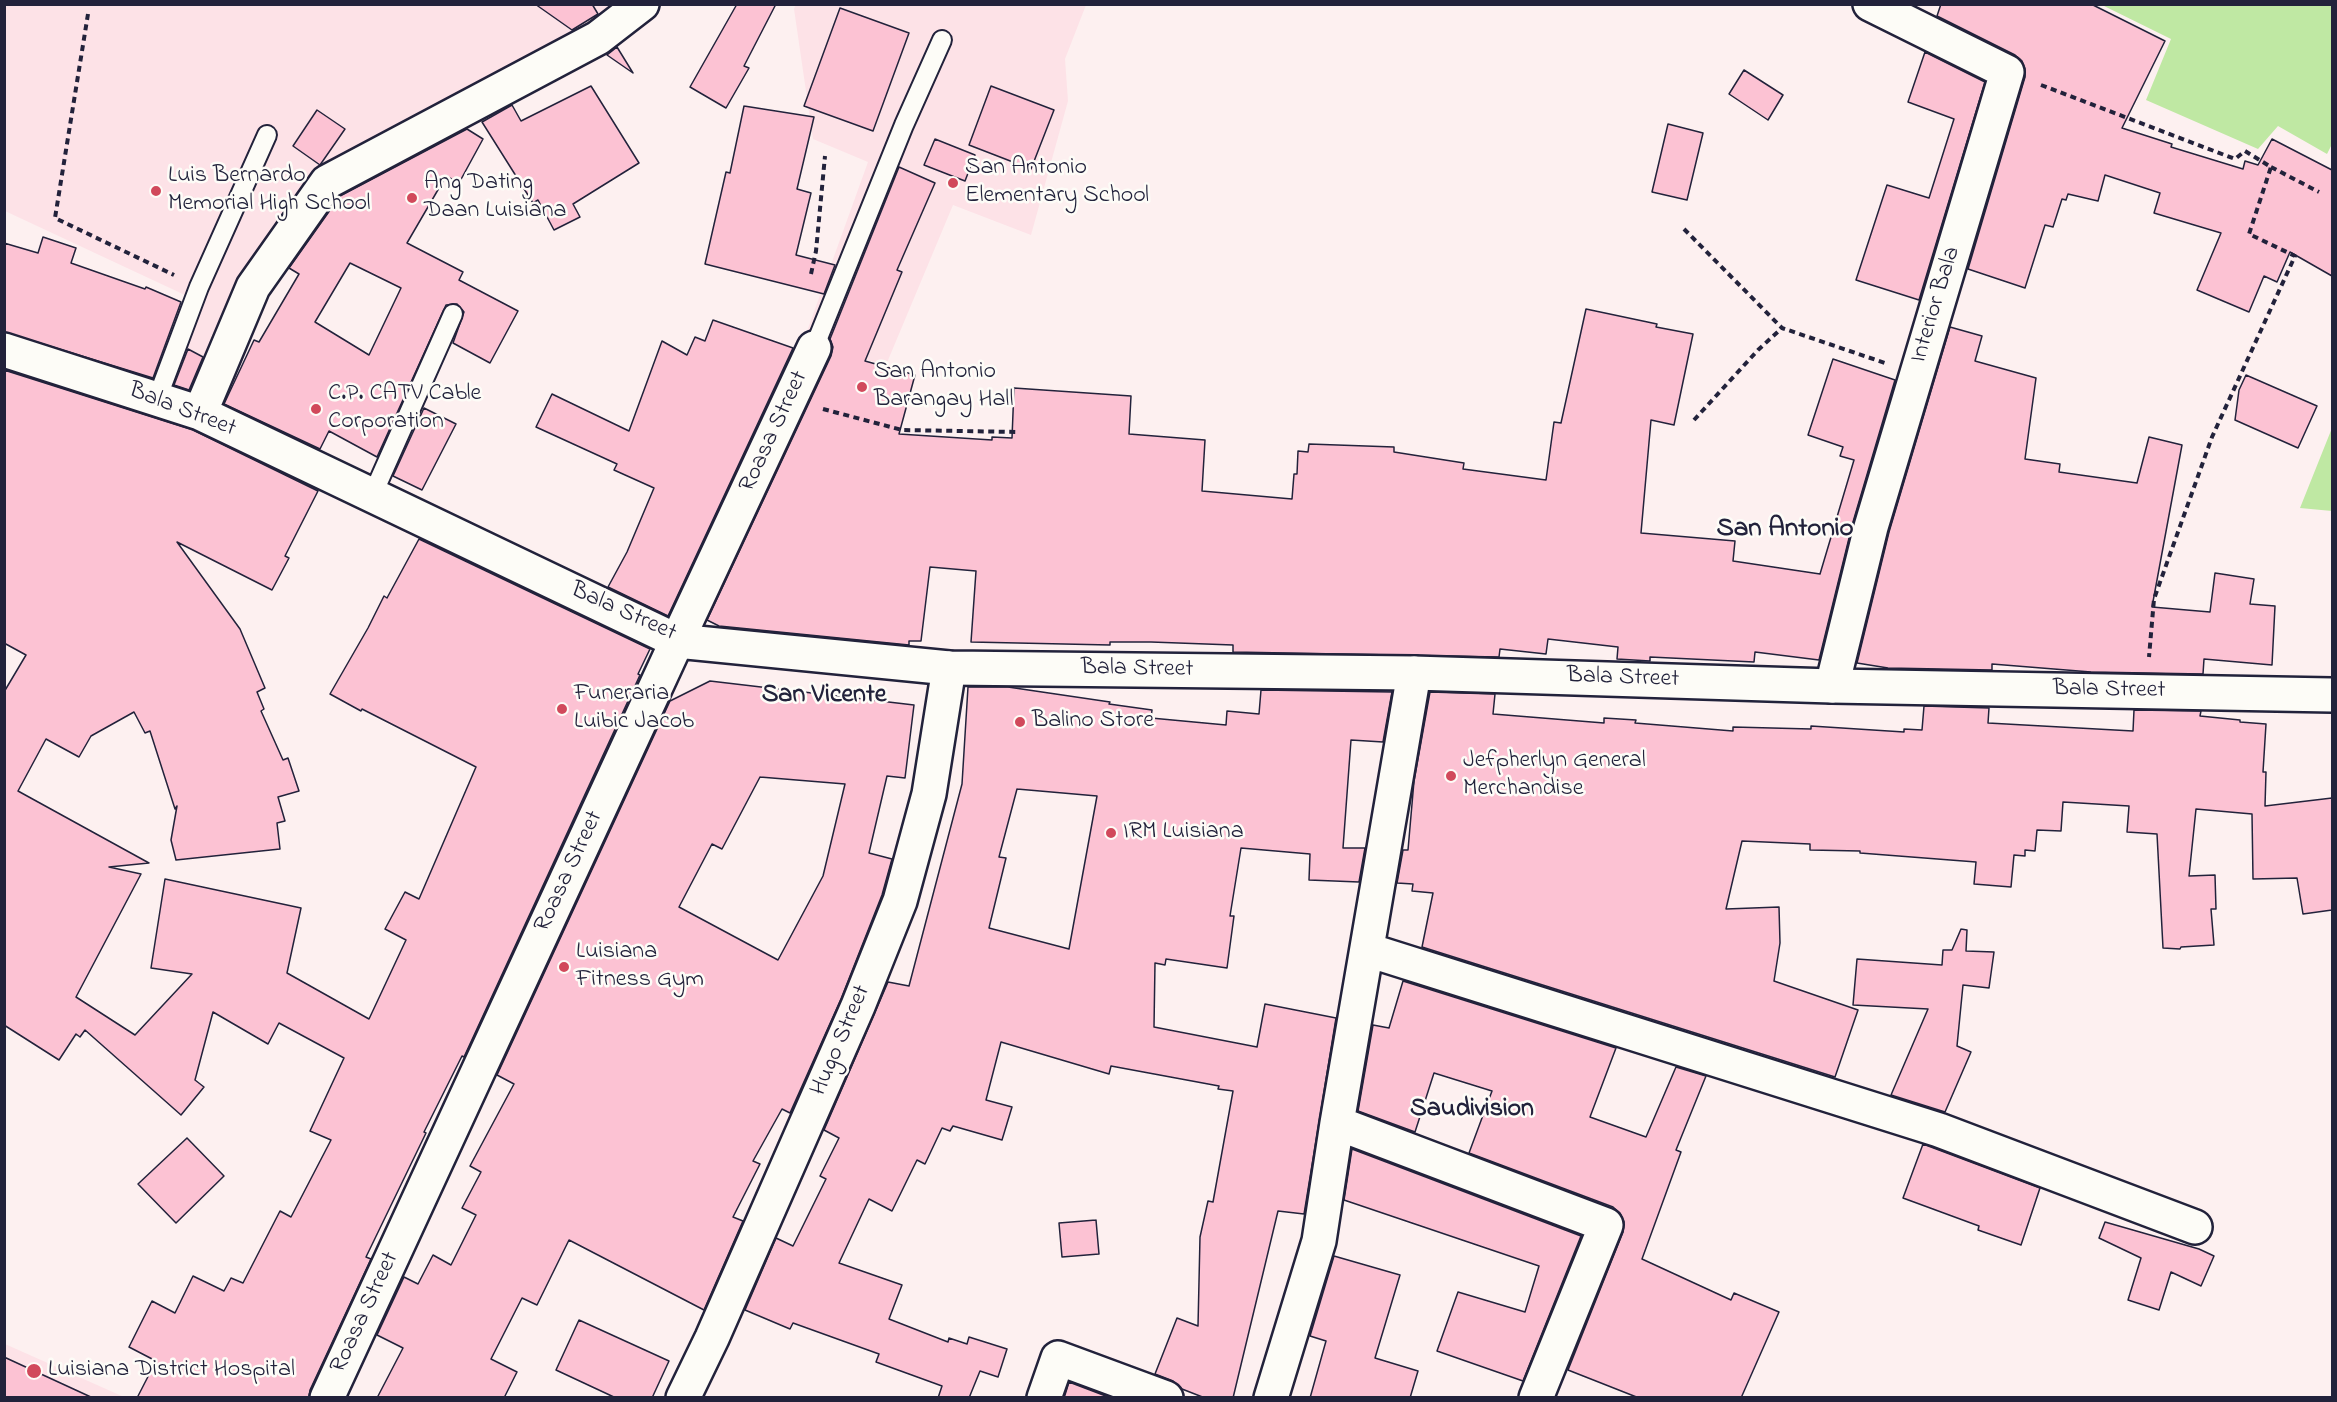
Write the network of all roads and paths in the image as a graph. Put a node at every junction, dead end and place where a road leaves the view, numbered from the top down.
1 (642, 4) edge
2 (1870, 4) edge
3 (88, 14) dead end
4 (942, 40) dead end
5 (2007, 72) junction
6 (267, 135) dead end
7 (825, 156) dead end
8 (2271, 166) junction
9 (2319, 192) dead end
10 (1684, 229) dead end
11 (810, 277) dead end
12 (200, 287) junction
13 (453, 314) dead end
14 (1782, 328) junction
15 (814, 348) joint
16 (4, 350) edge
17 (1917, 374) junction
18 (157, 399) junction
19 (791, 400) junction
20 (200, 414) junction
21 (1694, 420) dead end
22 (1018, 432) dead end
23 (372, 496) junction
24 (677, 641) junction
25 (949, 668) junction
26 (1414, 673) junction
27 (1832, 686) junction
28 (2147, 692) junction
29 (2332, 695) edge
30 (1368, 950) junction
31 (1337, 1123) junction
32 (2195, 1227) dead end
33 (327, 1398) edge
34 (683, 1398) edge
35 (1044, 1398) edge
36 (1166, 1398) edge
37 (1270, 1398) edge
38 (1536, 1398) edge

1 - 20 street
2 - 5 street
3 - 12 path
4 - 15 lane
5 - 8 path
5 - 17 street, Interior Bala
6 - 12 lane
7 - 11 path
8 - 9 path
8 - 28 path
10 - 14 path
12 - 18 lane
13 - 23 lane
14 - 17 path
14 - 21 path
15 - 19 street, Roasa Street
16 - 18 street, Bala Street
17 - 27 street, Interior Bala
18 - 20 street, Bala Street
19 - 22 path
19 - 24 street, Roasa Street
20 - 23 street, Bala Street
23 - 24 street, Bala Street
24 - 25 street, Bala Street
24 - 33 street, Roasa Street
25 - 26 street, Bala Street
25 - 34 street, Hugo Street
26 - 27 street, Bala Street
26 - 30 street
27 - 28 street, Bala Street
28 - 29 street, Bala Street
30 - 31 street
30 - 32 street
31 - 37 street
31 - 38 street
35 - 36 street

